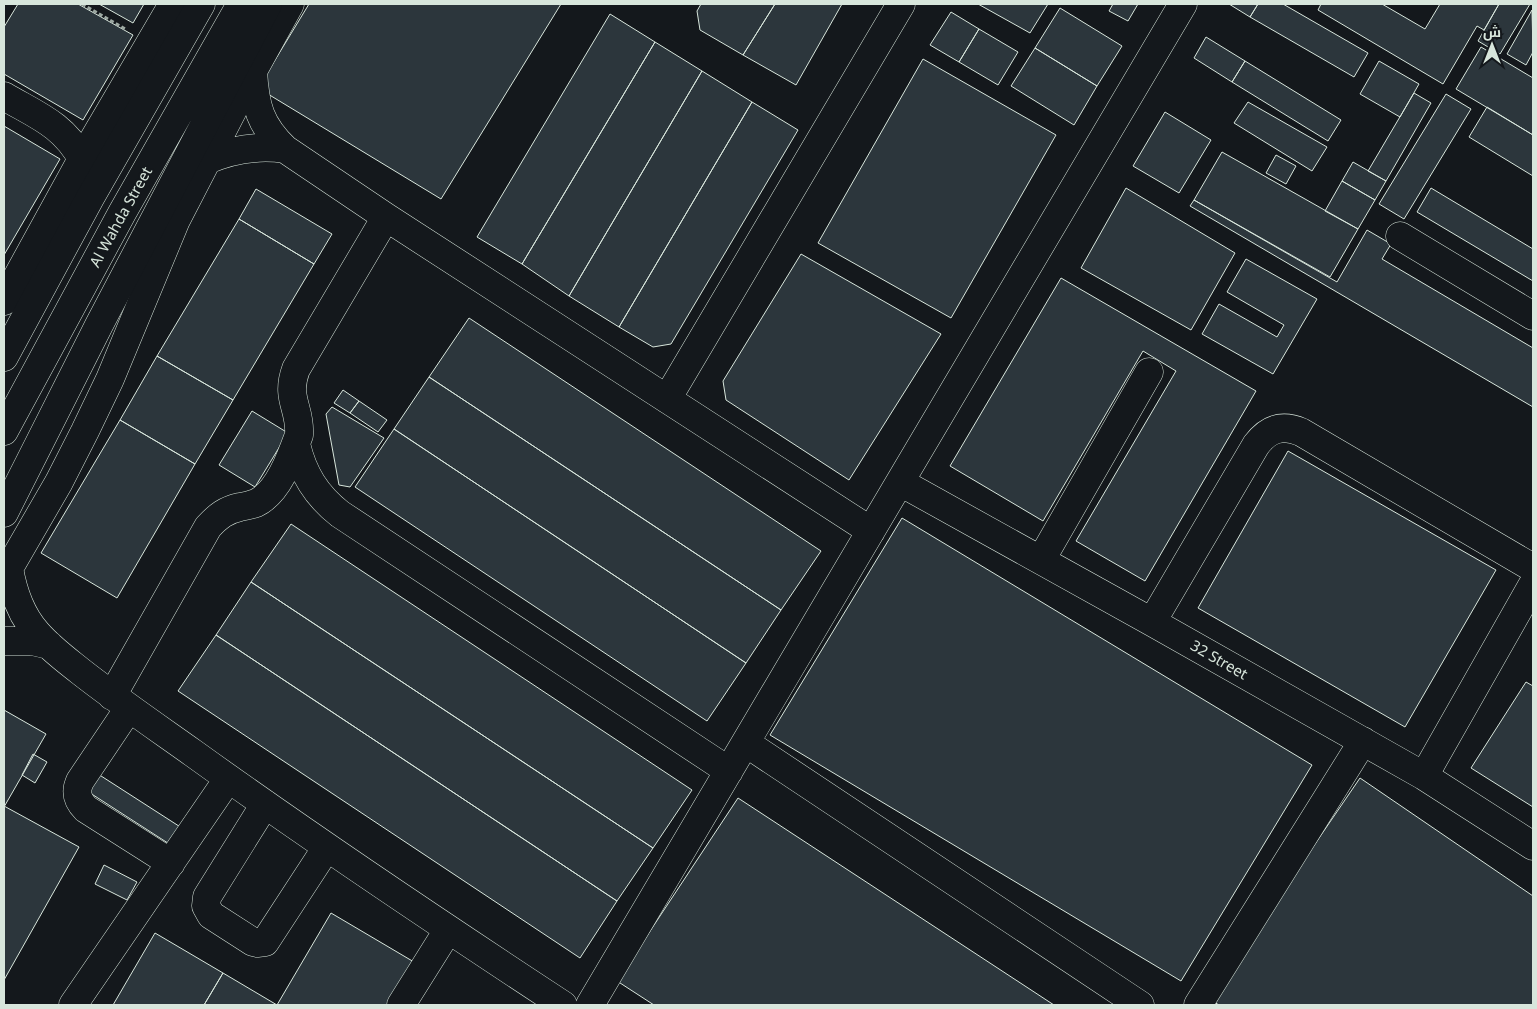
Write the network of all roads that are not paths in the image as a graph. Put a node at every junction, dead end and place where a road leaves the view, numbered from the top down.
1 (173, 4) edge
2 (200, 4) edge
3 (241, 4) edge
4 (268, 4) edge
5 (290, 4) edge
6 (900, 4) edge
7 (1183, 4) edge
8 (253, 71) junction
9 (4, 96) edge
10 (285, 149) junction
11 (82, 158) junction
12 (207, 160) junction
13 (386, 217) junction
14 (1400, 236) dead end
15 (4, 301) edge
16 (1533, 316) edge
17 (4, 357) edge
18 (1149, 372) dead end
19 (667, 399) junction
20 (4, 431) edge
21 (296, 444) junction
22 (900, 482) junction
23 (4, 513) edge
24 (871, 531) junction
25 (1041, 560) junction
26 (1533, 568) edge
27 (6, 573) edge
28 (1533, 584) edge
29 (1152, 622) junction
30 (4, 640) edge
31 (49, 645) junction
32 (121, 702) junction
33 (1363, 742) junction
34 (746, 743) junction
35 (729, 771) junction
36 (1424, 776) junction
37 (228, 779) junction
38 (265, 804) junction
39 (1533, 846) edge
40 (328, 848) junction
41 (171, 863) junction
42 (448, 930) junction
43 (73, 1005) edge
44 (402, 1005) edge
45 (563, 1005) edge
46 (590, 1005) edge
47 (1140, 1005) edge
48 (1198, 1005) edge

1 - 11 main road
2 - 17 main road
3 - 20 main road, Al Wahda Street
4 - 23 main road
5 - 8 main road
6 - 19 main road
7 - 22 main road
8 - 10 main road
8 - 12 main road
9 - 11 main road
10 - 12 main road
10 - 13 main road
11 - 15 main road
12 - 27 main road
13 - 19 main road
13 - 21 main road
14 - 16 main road
18 - 25 main road
19 - 24 main road
21 - 32 main road
21 - 35 main road
22 - 24 main road
22 - 25 main road, 32 Street
24 - 34 main road
25 - 29 main road, 32 Street
26 - 29 main road
27 - 31 main road
28 - 36 main road
29 - 33 main road, 32 Street
30 - 31 main road
31 - 32 main road
32 - 37 main road
32 - 41 main road
33 - 36 main road, 32 Street
33 - 48 main road
34 - 35 main road
34 - 47 main road
35 - 46 main road
36 - 39 main road, 32 Street
37 - 38 main road
37 - 41 main road
38 - 40 main road
38 - 40 main road
40 - 42 main road
41 - 43 main road
42 - 44 main road
42 - 45 main road

